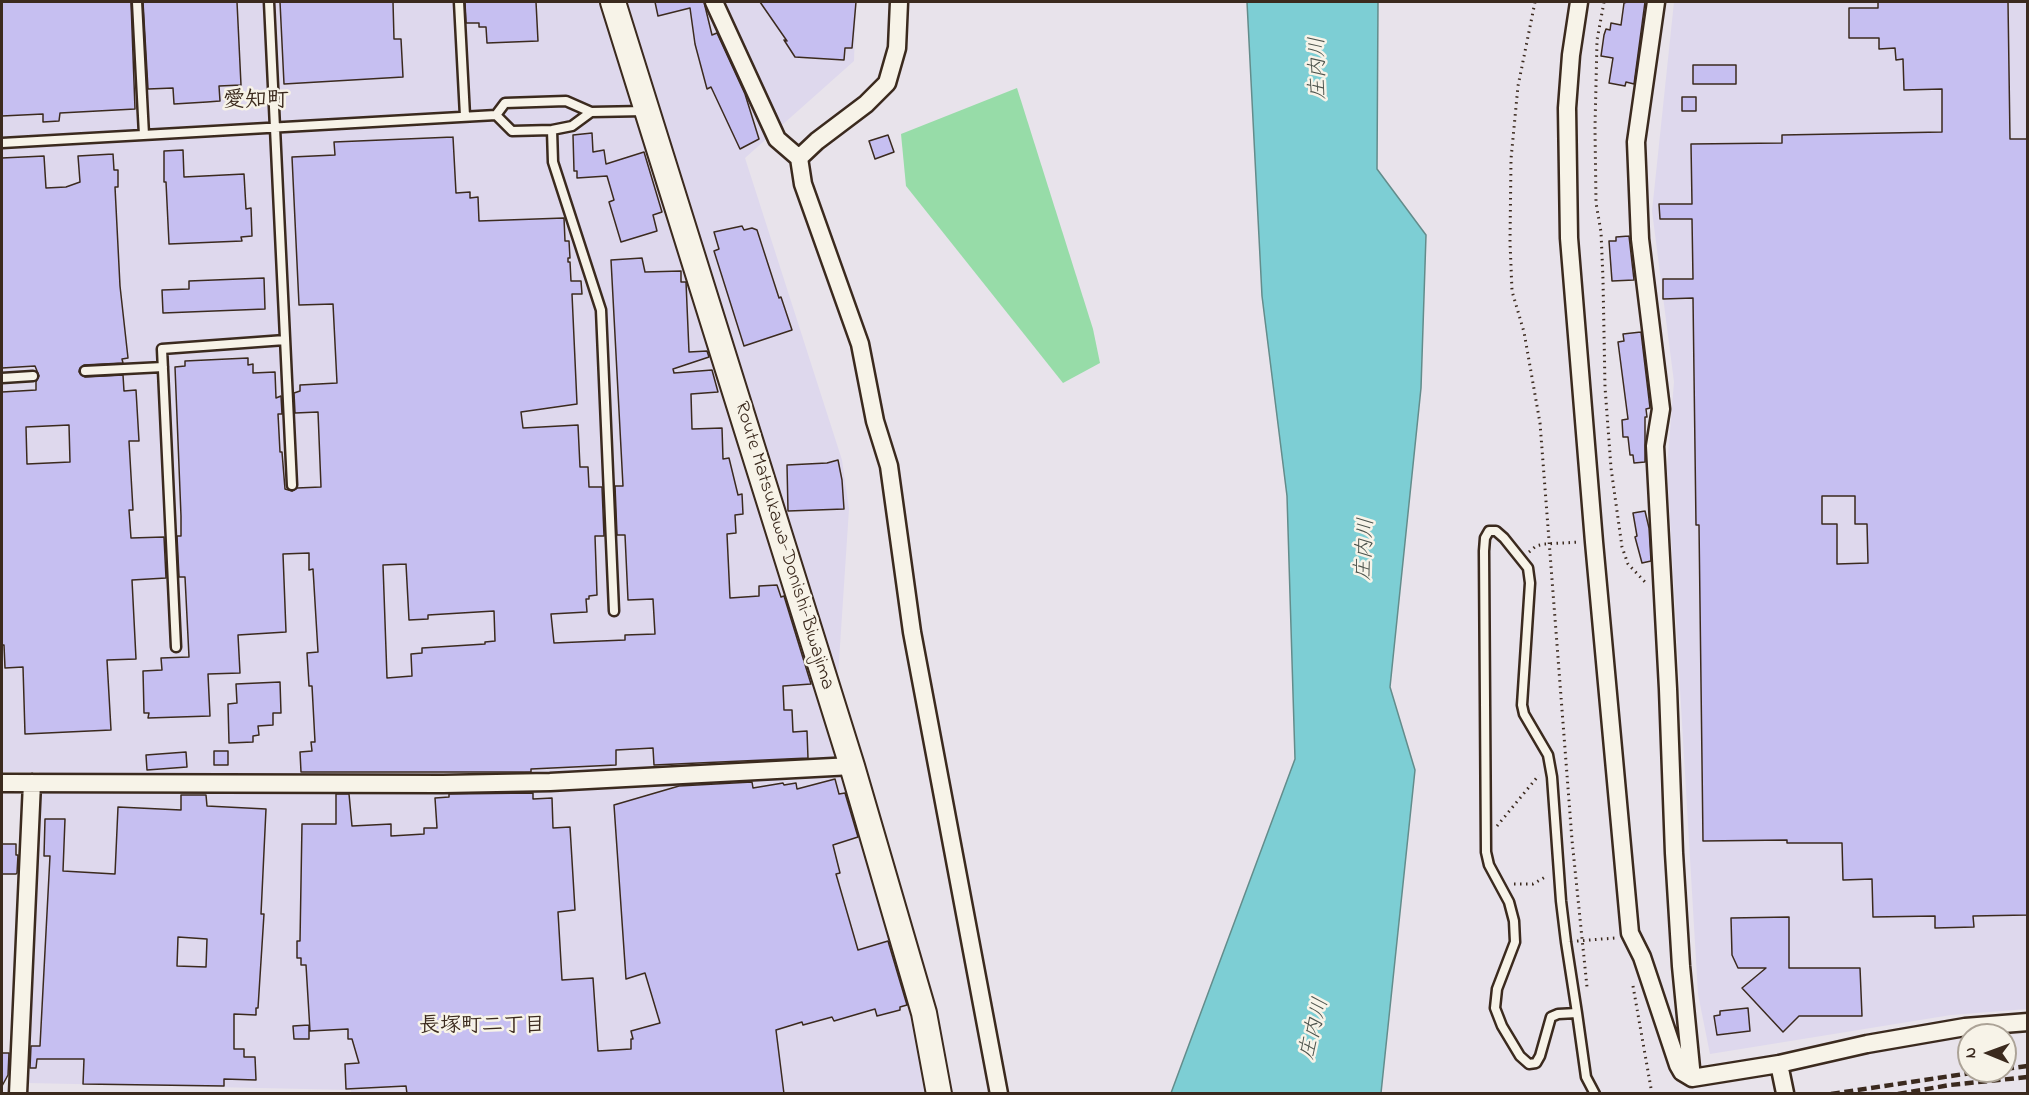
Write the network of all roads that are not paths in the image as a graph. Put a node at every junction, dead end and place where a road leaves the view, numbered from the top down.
1 (137, 2) edge
2 (269, 2) edge
3 (459, 2) edge
4 (613, 2) edge
5 (714, 2) edge
6 (899, 2) edge
7 (1579, 2) edge
8 (1656, 2) edge
9 (648, 111) junction
10 (591, 112) junction
11 (496, 115) junction
12 (465, 116) junction
13 (275, 127) junction
14 (552, 130) junction
15 (144, 135) junction
16 (2, 143) edge
17 (799, 158) junction
18 (285, 340) junction
19 (163, 367) junction
20 (85, 371) dead end
21 (33, 376) dead end
22 (2, 378) edge
23 (292, 485) dead end
24 (614, 611) dead end
25 (176, 647) dead end
26 (852, 766) junction
27 (2, 783) edge
28 (32, 783) junction
29 (1577, 1013) junction
30 (2028, 1022) edge
31 (1779, 1064) junction
32 (1692, 1078) junction
33 (1785, 1093) edge
34 (18, 1094) edge
35 (939, 1094) edge
36 (999, 1094) edge
37 (1595, 1094) edge

1 - 15 lane
2 - 13 lane
3 - 12 lane
4 - 9 main road, Route Matsukawa-Donishi-Biwajima
5 - 17 street
6 - 17 street
7 - 32 street
8 - 32 street
9 - 10 lane
9 - 26 main road, Route Matsukawa-Donishi-Biwajima
10 - 11 lane
10 - 14 lane
11 - 12 lane
11 - 14 lane
12 - 13 lane
13 - 15 lane
13 - 18 lane
14 - 24 lane
15 - 16 lane
17 - 36 street
18 - 19 lane
18 - 23 lane
19 - 20 lane
19 - 25 lane
21 - 22 lane
26 - 28 street
26 - 35 main road, Route Matsukawa-Donishi-Biwajima
27 - 28 street
28 - 34 street
29 - 29 lane
29 - 37 lane
30 - 31 street
31 - 32 street
31 - 33 street

